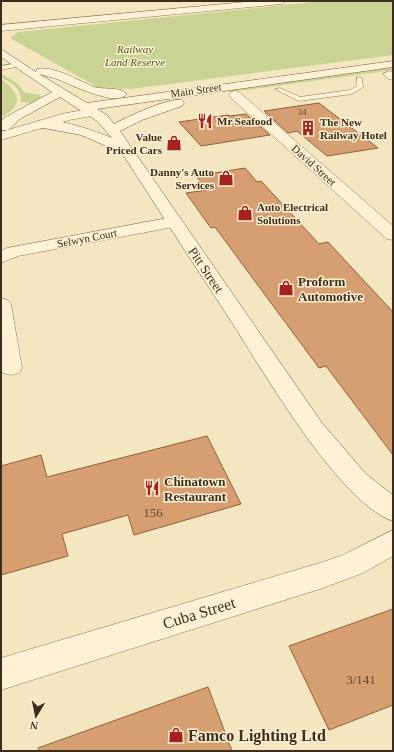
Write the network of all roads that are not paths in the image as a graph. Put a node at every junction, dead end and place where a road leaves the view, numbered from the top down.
1 (229, 1) edge
2 (282, 1) edge
3 (207, 4) edge
4 (1, 24) edge
5 (1, 28) edge
6 (1, 52) edge
7 (22, 67) junction
8 (1, 68) edge
9 (392, 72) edge
10 (60, 92) junction
11 (159, 95) junction
12 (235, 95) junction
13 (193, 99) junction
14 (89, 109) junction
15 (43, 124) junction
16 (2, 130) edge
17 (112, 130) junction
18 (128, 151) junction
19 (174, 222) junction
20 (393, 235) edge
21 (1, 258) edge
22 (1, 304) edge
23 (11, 368) dead end
24 (393, 510) edge
25 (393, 542) edge
26 (1, 674) edge

1 - 3 main road
2 - 3 main road
3 - 4 main road
3 - 5 main road
6 - 7 main road, Pitt Street
7 - 8 lane
7 - 10 main road, Pitt Street
7 - 11 main road
9 - 11 main road, Main Street
9 - 12 main road, Main Street
10 - 14 main road, Pitt Street
10 - 16 main road
11 - 14 main road, Main Street
12 - 13 main road, Main Street
12 - 20 main road, David Street
13 - 14 main road, Main Street
13 - 17 main road
14 - 15 main road, Main Street
14 - 16 main road, Main Street
14 - 17 main road, Pitt Street
15 - 16 main road, Main Street
15 - 18 main road
17 - 18 main road, Pitt Street
18 - 19 main road, Pitt Street
19 - 21 main road, Selwyn Court
19 - 24 main road, Pitt Street
22 - 23 main road
25 - 26 main road, Cuba Street

